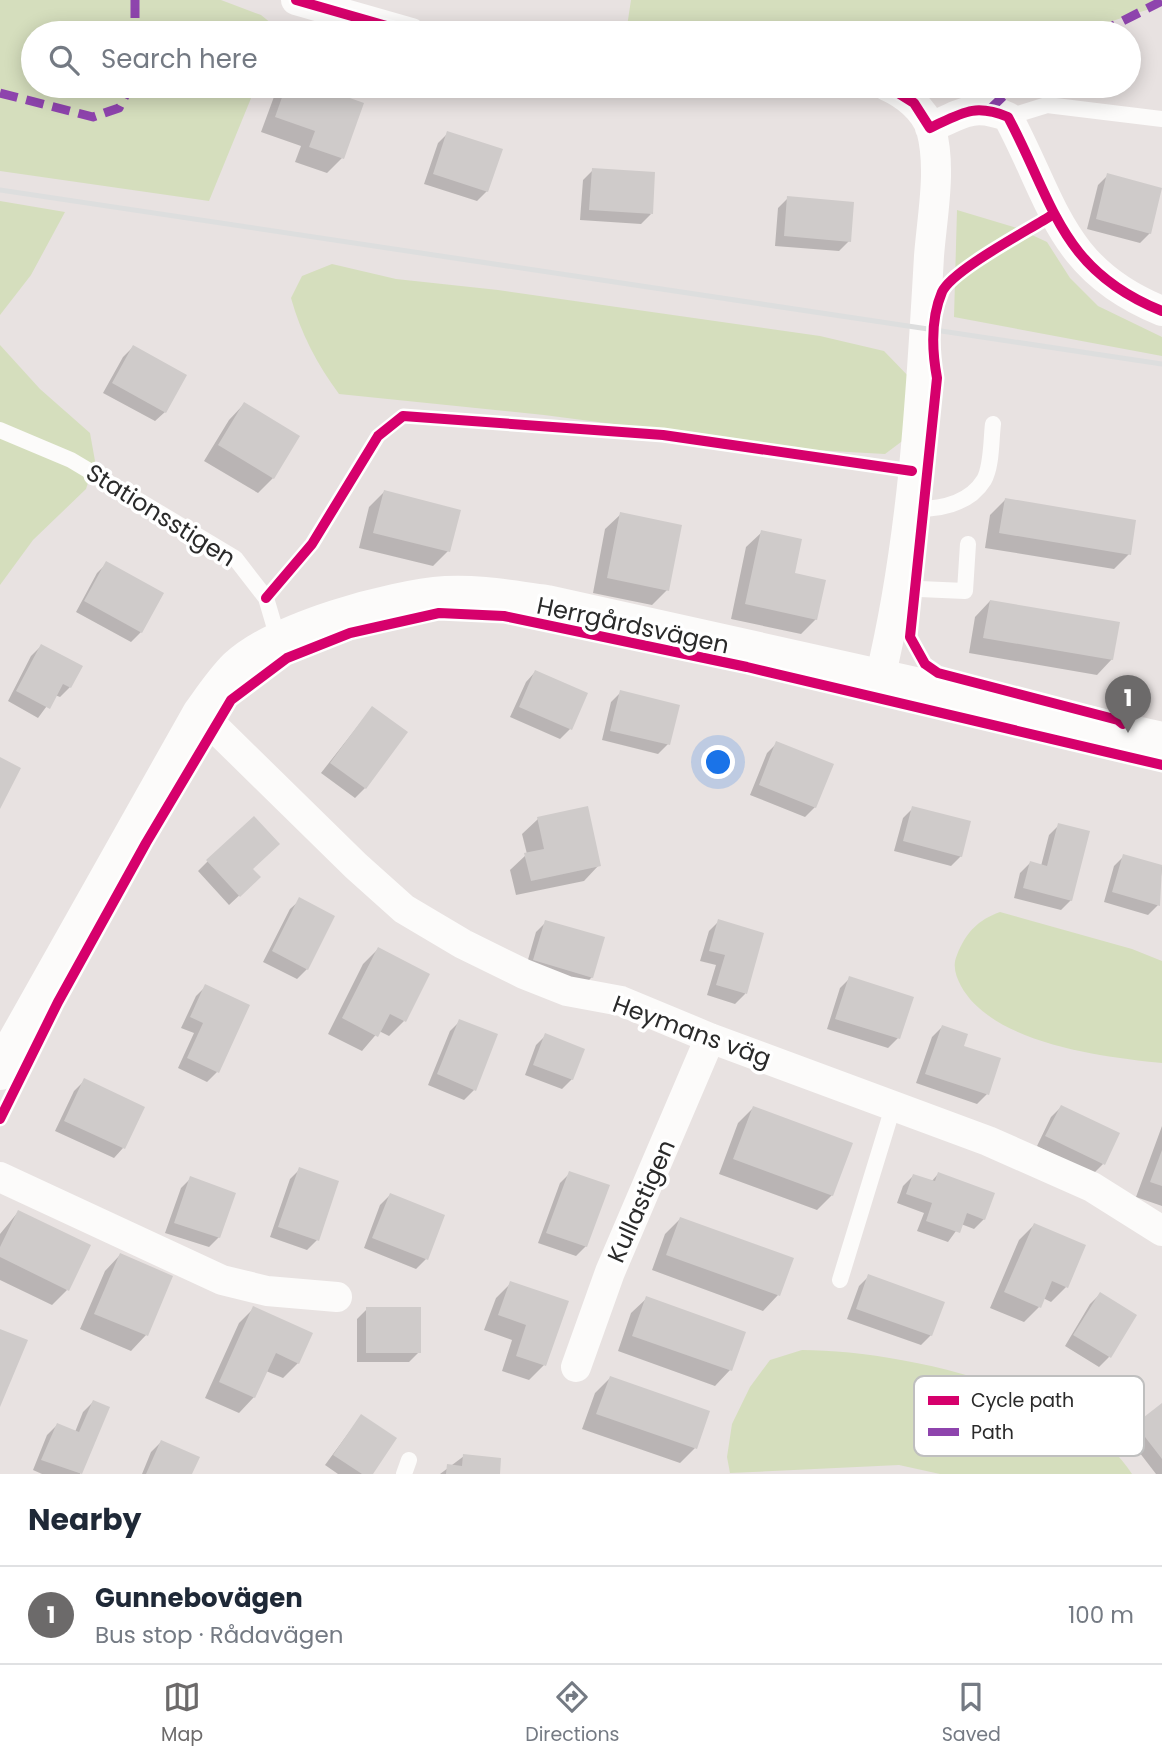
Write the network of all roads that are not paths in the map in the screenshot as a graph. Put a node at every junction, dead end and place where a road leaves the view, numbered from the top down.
1 (296, 0) edge
2 (369, 21) edge
3 (906, 98) edge
4 (1008, 117) junction
5 (1162, 119) edge
6 (930, 128) junction
7 (1162, 311) edge
8 (993, 424) dead end
9 (0, 430) edge
10 (909, 509) junction
11 (968, 544) dead end
12 (897, 588) junction
13 (279, 642) junction
14 (880, 678) junction
15 (201, 714) junction
16 (1162, 741) edge
17 (710, 1038) junction
18 (0, 1071) edge
19 (893, 1107) junction
20 (0, 1177) edge
21 (1162, 1231) edge
22 (840, 1280) dead end
23 (337, 1297) dead end
24 (576, 1367) dead end

1 - 2 street
3 - 6 street
4 - 5 lane
4 - 6 street
4 - 7 street
6 - 10 street
8 - 10 lane
9 - 13 lane, Stationsstigen
10 - 12 street
11 - 12 lane
12 - 14 street
13 - 14 street, Herrgårdsvägen
13 - 15 street, Herrgårdsvägen
14 - 16 street, Herrgårdsvägen
15 - 17 street, Heymans väg
15 - 18 street, Herrgårdsvägen
17 - 19 street, Heymans väg
17 - 24 street, Kullastigen
19 - 21 street, Heymans väg
19 - 22 lane
20 - 23 street

